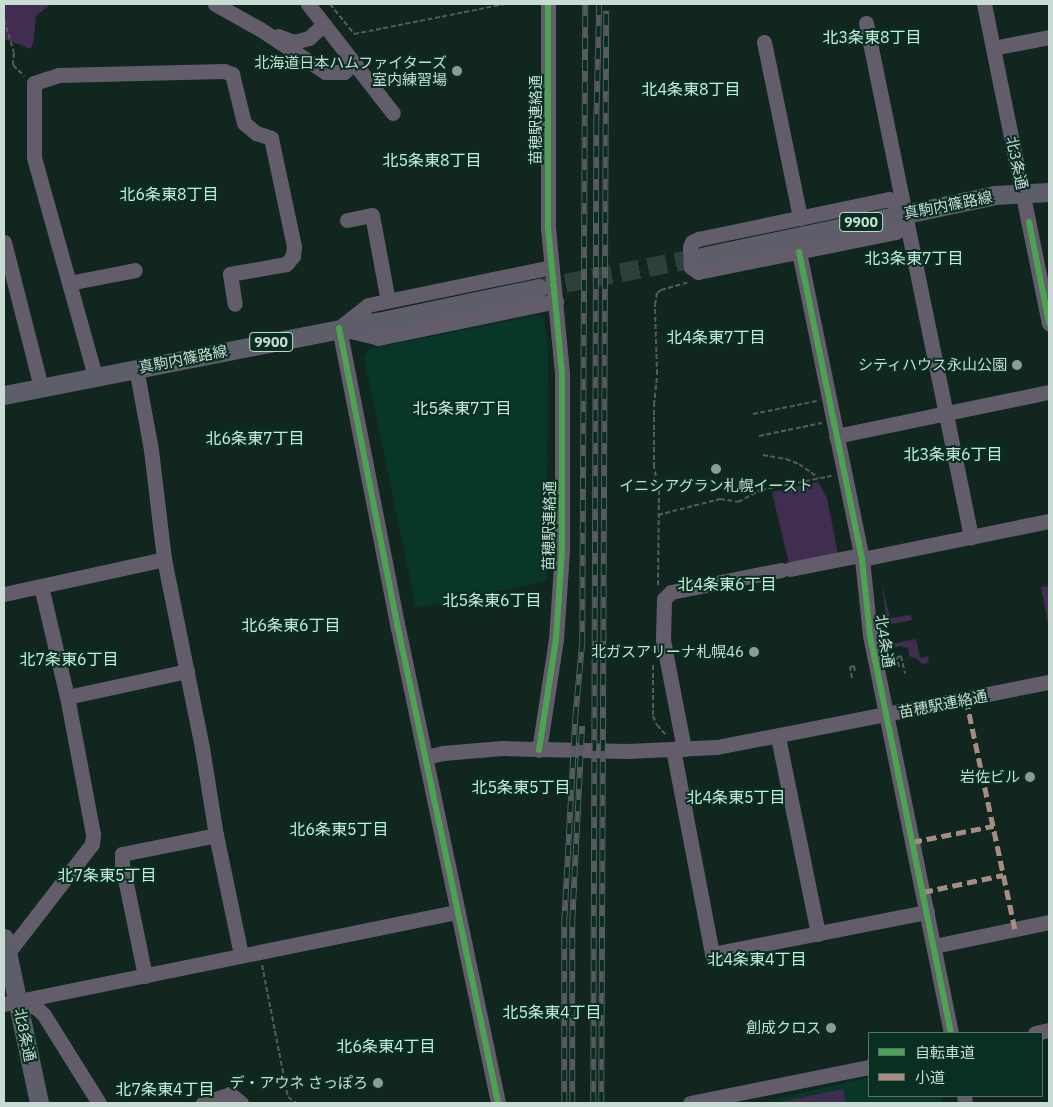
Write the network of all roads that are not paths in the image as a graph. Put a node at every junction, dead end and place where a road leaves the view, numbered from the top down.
1 (215, 4) edge
2 (308, 4) edge
3 (548, 4) edge
4 (984, 4) edge
5 (866, 23) dead end
6 (323, 24) junction
7 (260, 29) junction
8 (1049, 37) edge
9 (764, 42) dead end
10 (993, 48) junction
11 (353, 64) junction
12 (393, 113) dead end
13 (1049, 192) edge
14 (1023, 193) junction
15 (906, 213) junction
16 (800, 218) junction
17 (347, 220) dead end
18 (4, 242) edge
19 (799, 252) junction
20 (701, 257) tunnel mouth
21 (551, 267) junction
22 (135, 270) dead end
23 (69, 283) junction
24 (538, 288) tunnel mouth
25 (388, 301) junction
26 (556, 302) junction
27 (236, 304) dead end
28 (1049, 323) edge
29 (340, 328) junction
30 (136, 368) junction
31 (95, 376) junction
32 (41, 387) junction
33 (1049, 392) edge
34 (4, 395) edge
35 (947, 413) junction
36 (836, 436) junction
37 (1049, 521) edge
38 (971, 537) junction
39 (861, 557) junction
40 (164, 559) junction
41 (41, 586) junction
42 (4, 594) edge
43 (187, 672) junction
44 (1049, 682) edge
45 (67, 697) junction
46 (886, 715) junction
47 (778, 737) junction
48 (675, 745) junction
49 (539, 750) junction
50 (426, 757) junction
51 (216, 835) junction
52 (458, 912) junction
53 (927, 912) junction
54 (1049, 922) edge
55 (818, 934) junction
56 (5, 946) edge
57 (934, 946) junction
58 (241, 956) junction
59 (145, 976) junction
60 (11, 1003) edge
61 (951, 1032) edge
62 (868, 1067) edge
63 (728, 1100) edge
64 (39, 1103) edge
65 (99, 1103) edge
66 (203, 1103) edge
67 (240, 1103) edge
68 (498, 1103) edge
69 (690, 1103) edge

1 - 7 street
2 - 6 street
3 - 21 street, 苗穂駅連絡通
4 - 10 street, 北3条通
5 - 15 street
6 - 7 street
6 - 11 street
7 - 11 street
8 - 10 street
9 - 16 street
10 - 14 street, 北3条通
11 - 12 street
13 - 14 main road, 真駒内篠路線 / 9900
14 - 15 main road, 真駒内篠路線 / 9900
14 - 28 street, 北3条通
15 - 16 street
15 - 19 street
15 - 20 main road, 真駒内篠路線 / 9900
15 - 35 street
16 - 19 street
17 - 25 street
18 - 32 street
19 - 36 street, 北4条通
21 - 25 street
21 - 26 street, 苗穂駅連絡通
22 - 23 street
23 - 27 street
23 - 31 street
24 - 29 main road, 真駒内篠路線 / 9900
25 - 29 street
26 - 29 street
26 - 49 street, 苗穂駅連絡通
29 - 30 main road, 真駒内篠路線 / 9900
29 - 50 street
30 - 31 main road, 真駒内篠路線 / 9900
30 - 40 street
31 - 32 main road, 真駒内篠路線 / 9900
32 - 34 main road, 真駒内篠路線 / 9900
33 - 35 street
35 - 36 street
35 - 38 street
36 - 39 street, 北4条通
37 - 38 street
38 - 39 street
39 - 46 street, 北4条通
39 - 48 street
40 - 41 street
40 - 43 street
41 - 42 street
41 - 45 street
43 - 45 street
43 - 51 street
44 - 46 street, 苗穂駅連絡通
45 - 56 street
46 - 47 street, 苗穂駅連絡通
46 - 53 street, 北4条通
47 - 48 street, 苗穂駅連絡通
47 - 55 street
48 - 49 street, 苗穂駅連絡通
48 - 55 street
49 - 50 street
50 - 52 street
51 - 58 street
51 - 59 street
52 - 58 street
52 - 68 street
53 - 55 street
53 - 57 street, 北4条通
54 - 57 street
56 - 60 main road, 北8条通
57 - 61 street, 北4条通
58 - 59 street
59 - 60 street
60 - 64 main road, 北8条通
60 - 65 street
62 - 63 street
63 - 69 street
66 - 67 street

